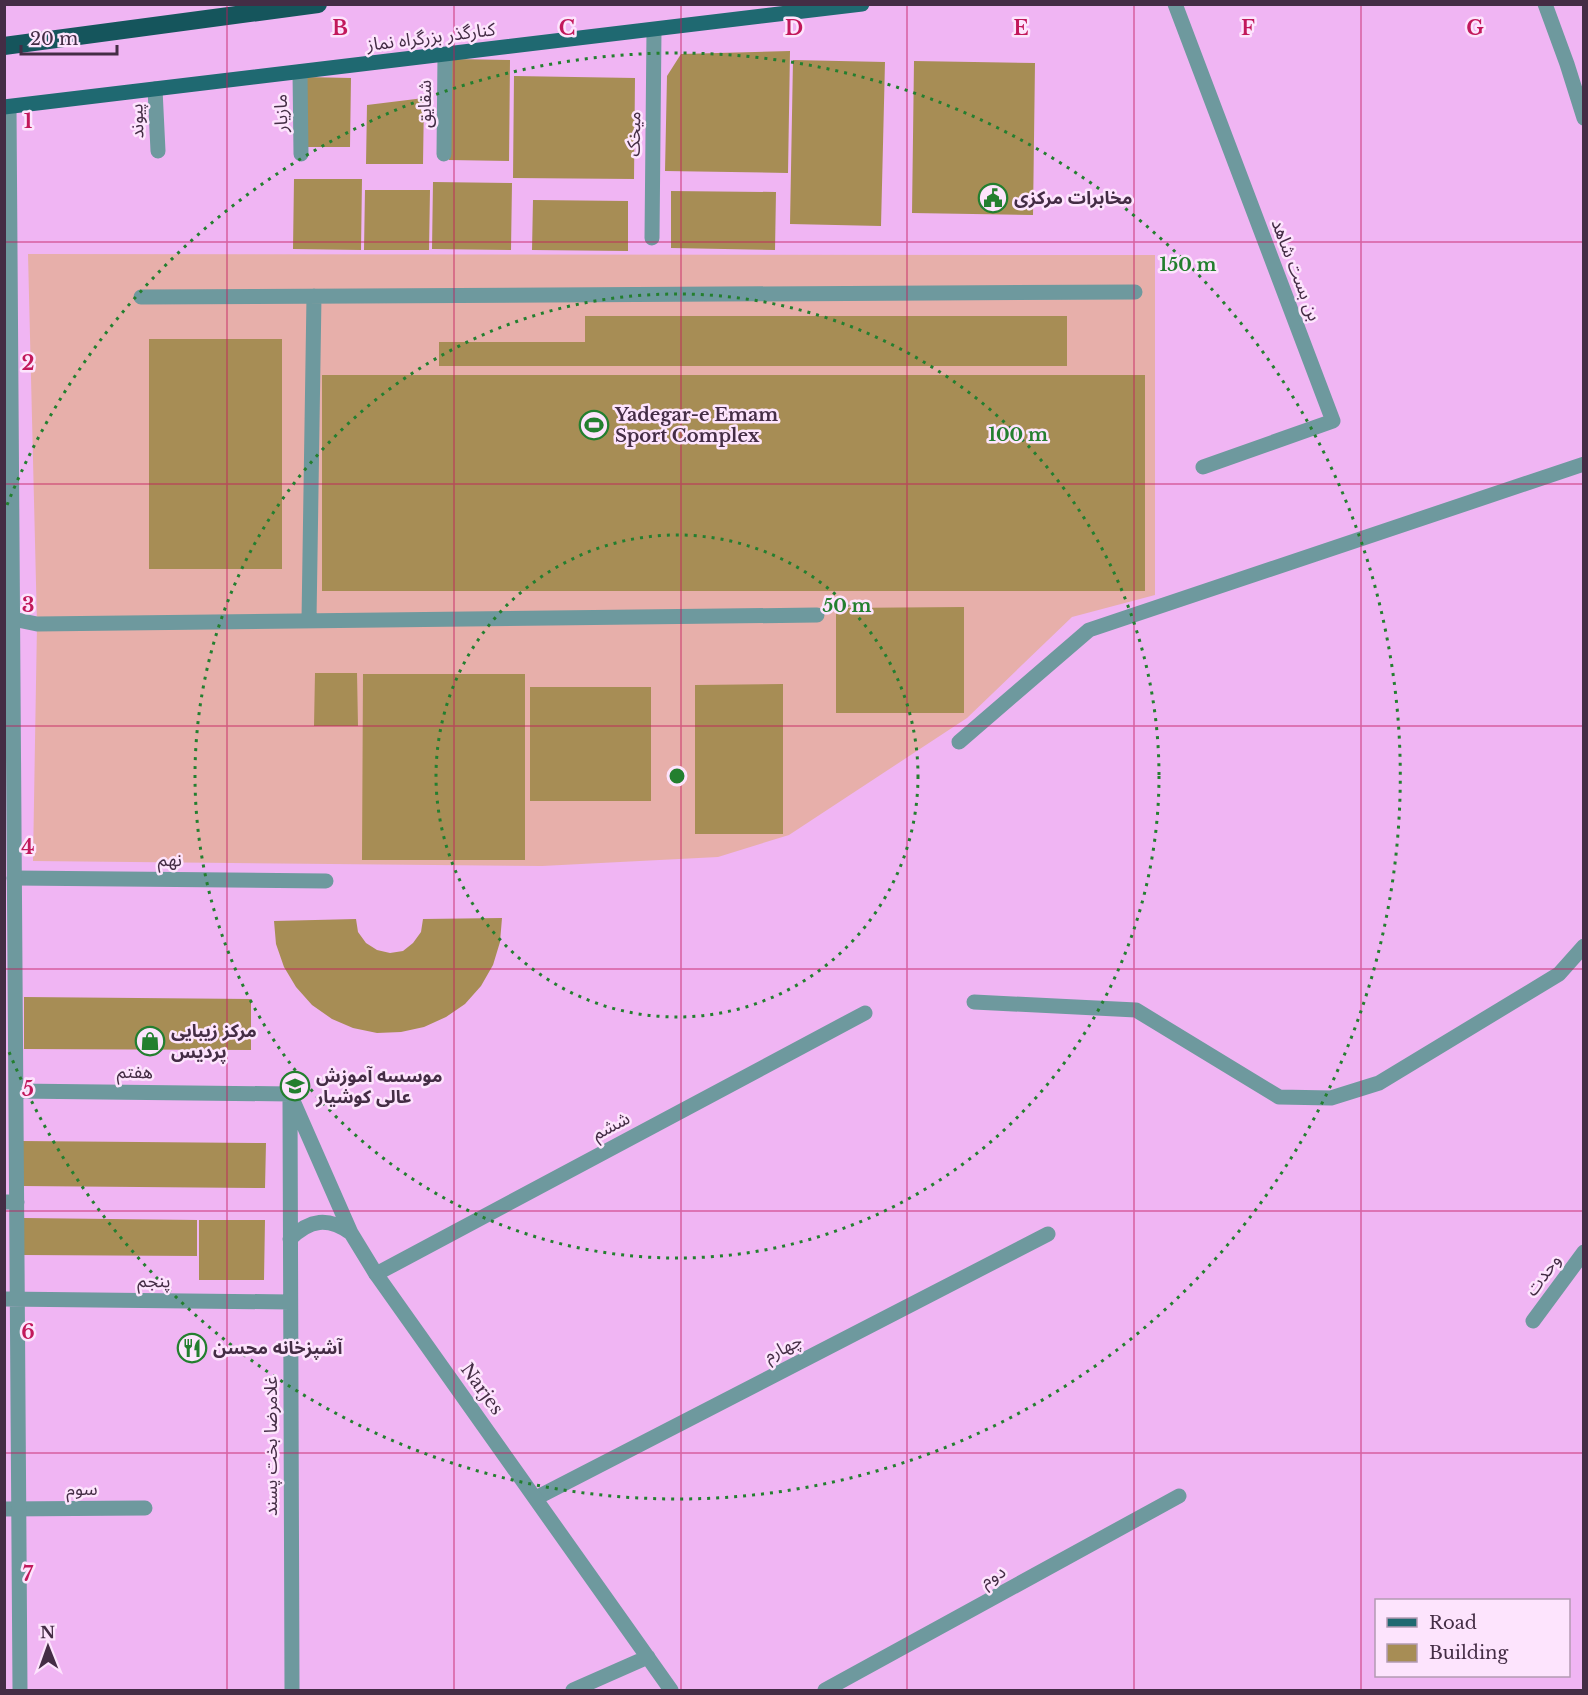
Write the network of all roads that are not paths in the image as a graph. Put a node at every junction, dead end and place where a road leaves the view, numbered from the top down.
1 (318, 4) edge
2 (862, 4) edge
3 (1175, 4) edge
4 (1545, 4) edge
5 (654, 30) junction
6 (4, 46) edge
7 (445, 55) junction
8 (300, 72) junction
9 (155, 89) junction
10 (7, 107) edge
11 (1584, 118) edge
12 (158, 151) dead end
13 (301, 154) dead end
14 (444, 154) dead end
15 (7, 223) edge
16 (652, 238) dead end
17 (1135, 292) dead end
18 (314, 296) junction
19 (141, 297) dead end
20 (8, 451) edge
21 (1584, 464) edge
22 (1203, 467) dead end
23 (817, 615) dead end
24 (13, 619) junction
25 (309, 620) junction
26 (9, 663) edge
27 (959, 742) dead end
28 (9, 878) edge
29 (326, 881) dead end
30 (1584, 946) edge
31 (10, 969) edge
32 (974, 1002) dead end
33 (865, 1013) dead end
34 (10, 1046) edge
35 (16, 1090) junction
36 (290, 1094) junction
37 (10, 1128) edge
38 (11, 1202) edge
39 (351, 1233) junction
40 (1048, 1234) dead end
41 (290, 1239) junction
42 (1584, 1252) edge
43 (376, 1274) junction
44 (11, 1299) edge
45 (290, 1302) junction
46 (1533, 1321) dead end
47 (1179, 1496) dead end
48 (536, 1498) junction
49 (12, 1508) edge
50 (145, 1508) dead end
51 (648, 1657) junction
52 (20, 1690) edge
53 (292, 1690) edge
54 (573, 1690) edge
55 (671, 1690) edge
56 (825, 1690) edge

1 - 6 highway
2 - 5 main road, کنارگذر بزرگراه نماز
3 - 22 street, بن بست شاهد
4 - 11 street
5 - 7 main road, کنارگذر بزرگراه نماز
5 - 16 street, میخک
7 - 8 main road, کنارگذر بزرگراه نماز
7 - 14 street, شقایق
8 - 9 main road, کنارگذر بزرگراه نماز
8 - 13 street, مازیار
9 - 10 main road, کنارگذر بزرگراه نماز
9 - 12 street, پیوند
10 - 15 street
15 - 20 street
17 - 18 street
18 - 19 street
18 - 25 street
20 - 24 street
21 - 27 street
23 - 25 street
24 - 25 street
24 - 26 street
26 - 28 street
28 - 29 street, نهم
28 - 31 street
30 - 32 street
31 - 34 street
33 - 43 street, ششم
34 - 35 street
35 - 36 street, هفتم
35 - 37 street
36 - 39 street, Narjes
36 - 41 street, غلامرضا بخت پسند
37 - 38 street
38 - 44 street
39 - 41 street
39 - 43 street, Narjes
40 - 48 street, چهارم
41 - 45 street, غلامرضا بخت پسند
42 - 46 street, وحدت
43 - 48 street, Narjes
44 - 45 street, پنجم
44 - 49 street
45 - 53 street, غلامرضا بخت پسند
47 - 56 street, دوم
48 - 51 street, Narjes
49 - 50 street, سوم
49 - 52 street
51 - 54 street
51 - 55 street, Narjes

